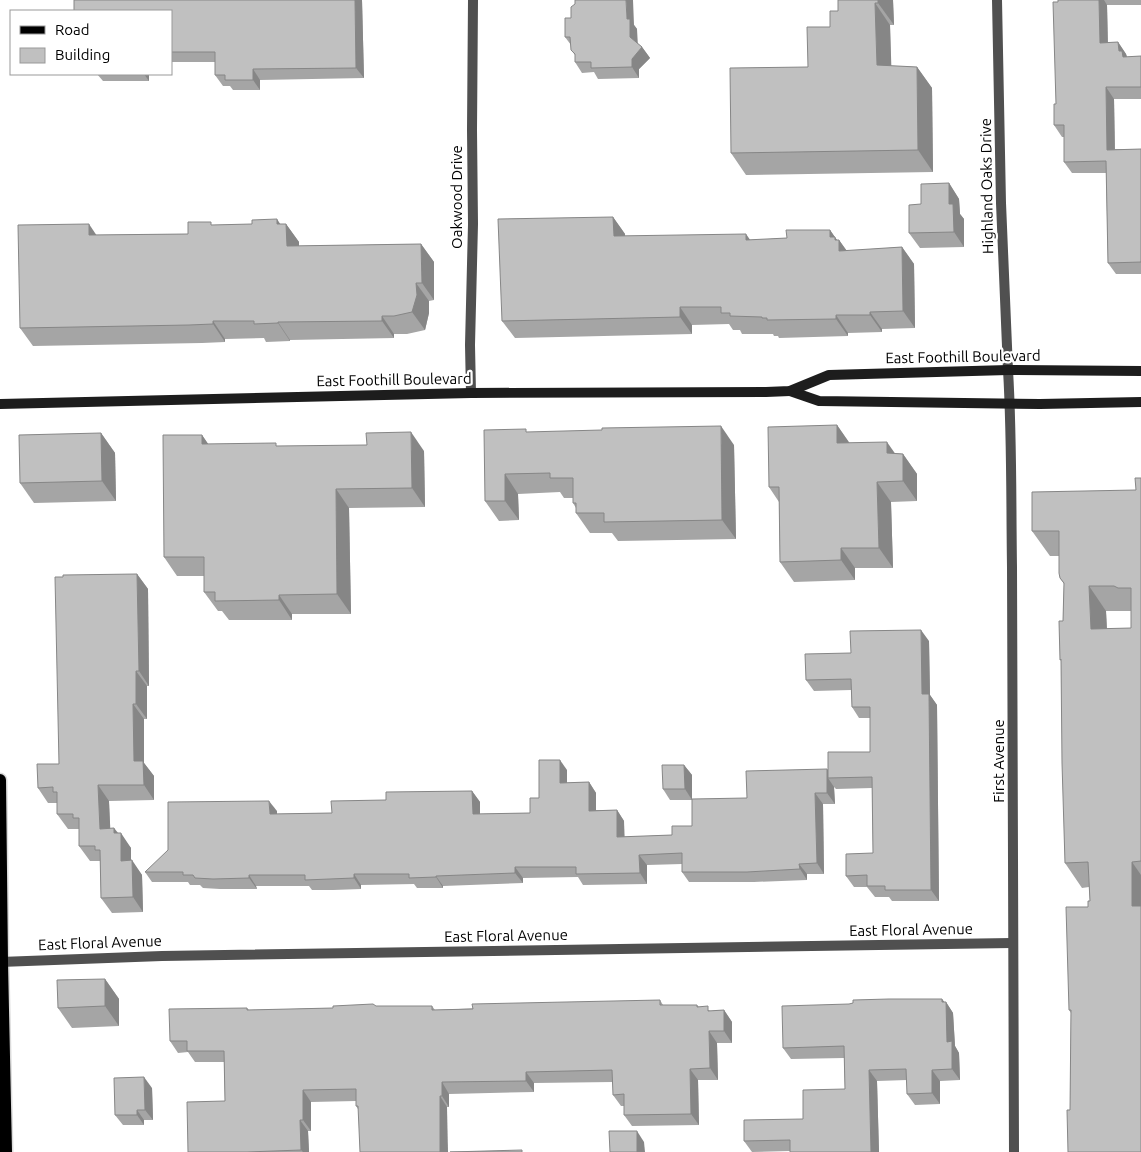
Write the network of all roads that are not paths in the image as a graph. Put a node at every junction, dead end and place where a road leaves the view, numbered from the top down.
1 (473, 0) edge
2 (997, 0) edge
3 (1008, 370) junction
4 (1141, 371) edge
5 (790, 391) junction
6 (471, 393) junction
7 (1141, 402) edge
8 (1010, 403) junction
9 (0, 404) edge
10 (0, 780) edge
11 (1012, 943) junction
12 (1, 962) edge
13 (6, 1152) edge
14 (1014, 1152) edge

1 - 6 street, Oakwood Drive
2 - 3 street, Highland Oaks Drive
3 - 4 main road, East Foothill Boulevard
3 - 5 main road, East Foothill Boulevard
3 - 8 street, First Avenue
5 - 6 main road, East Foothill Boulevard
5 - 8 main road, East Foothill Boulevard
6 - 9 main road, East Foothill Boulevard
7 - 8 main road, East Foothill Boulevard
8 - 11 street, First Avenue
10 - 12 main road
11 - 12 street, East Floral Avenue
11 - 14 street, First Avenue
12 - 13 main road

